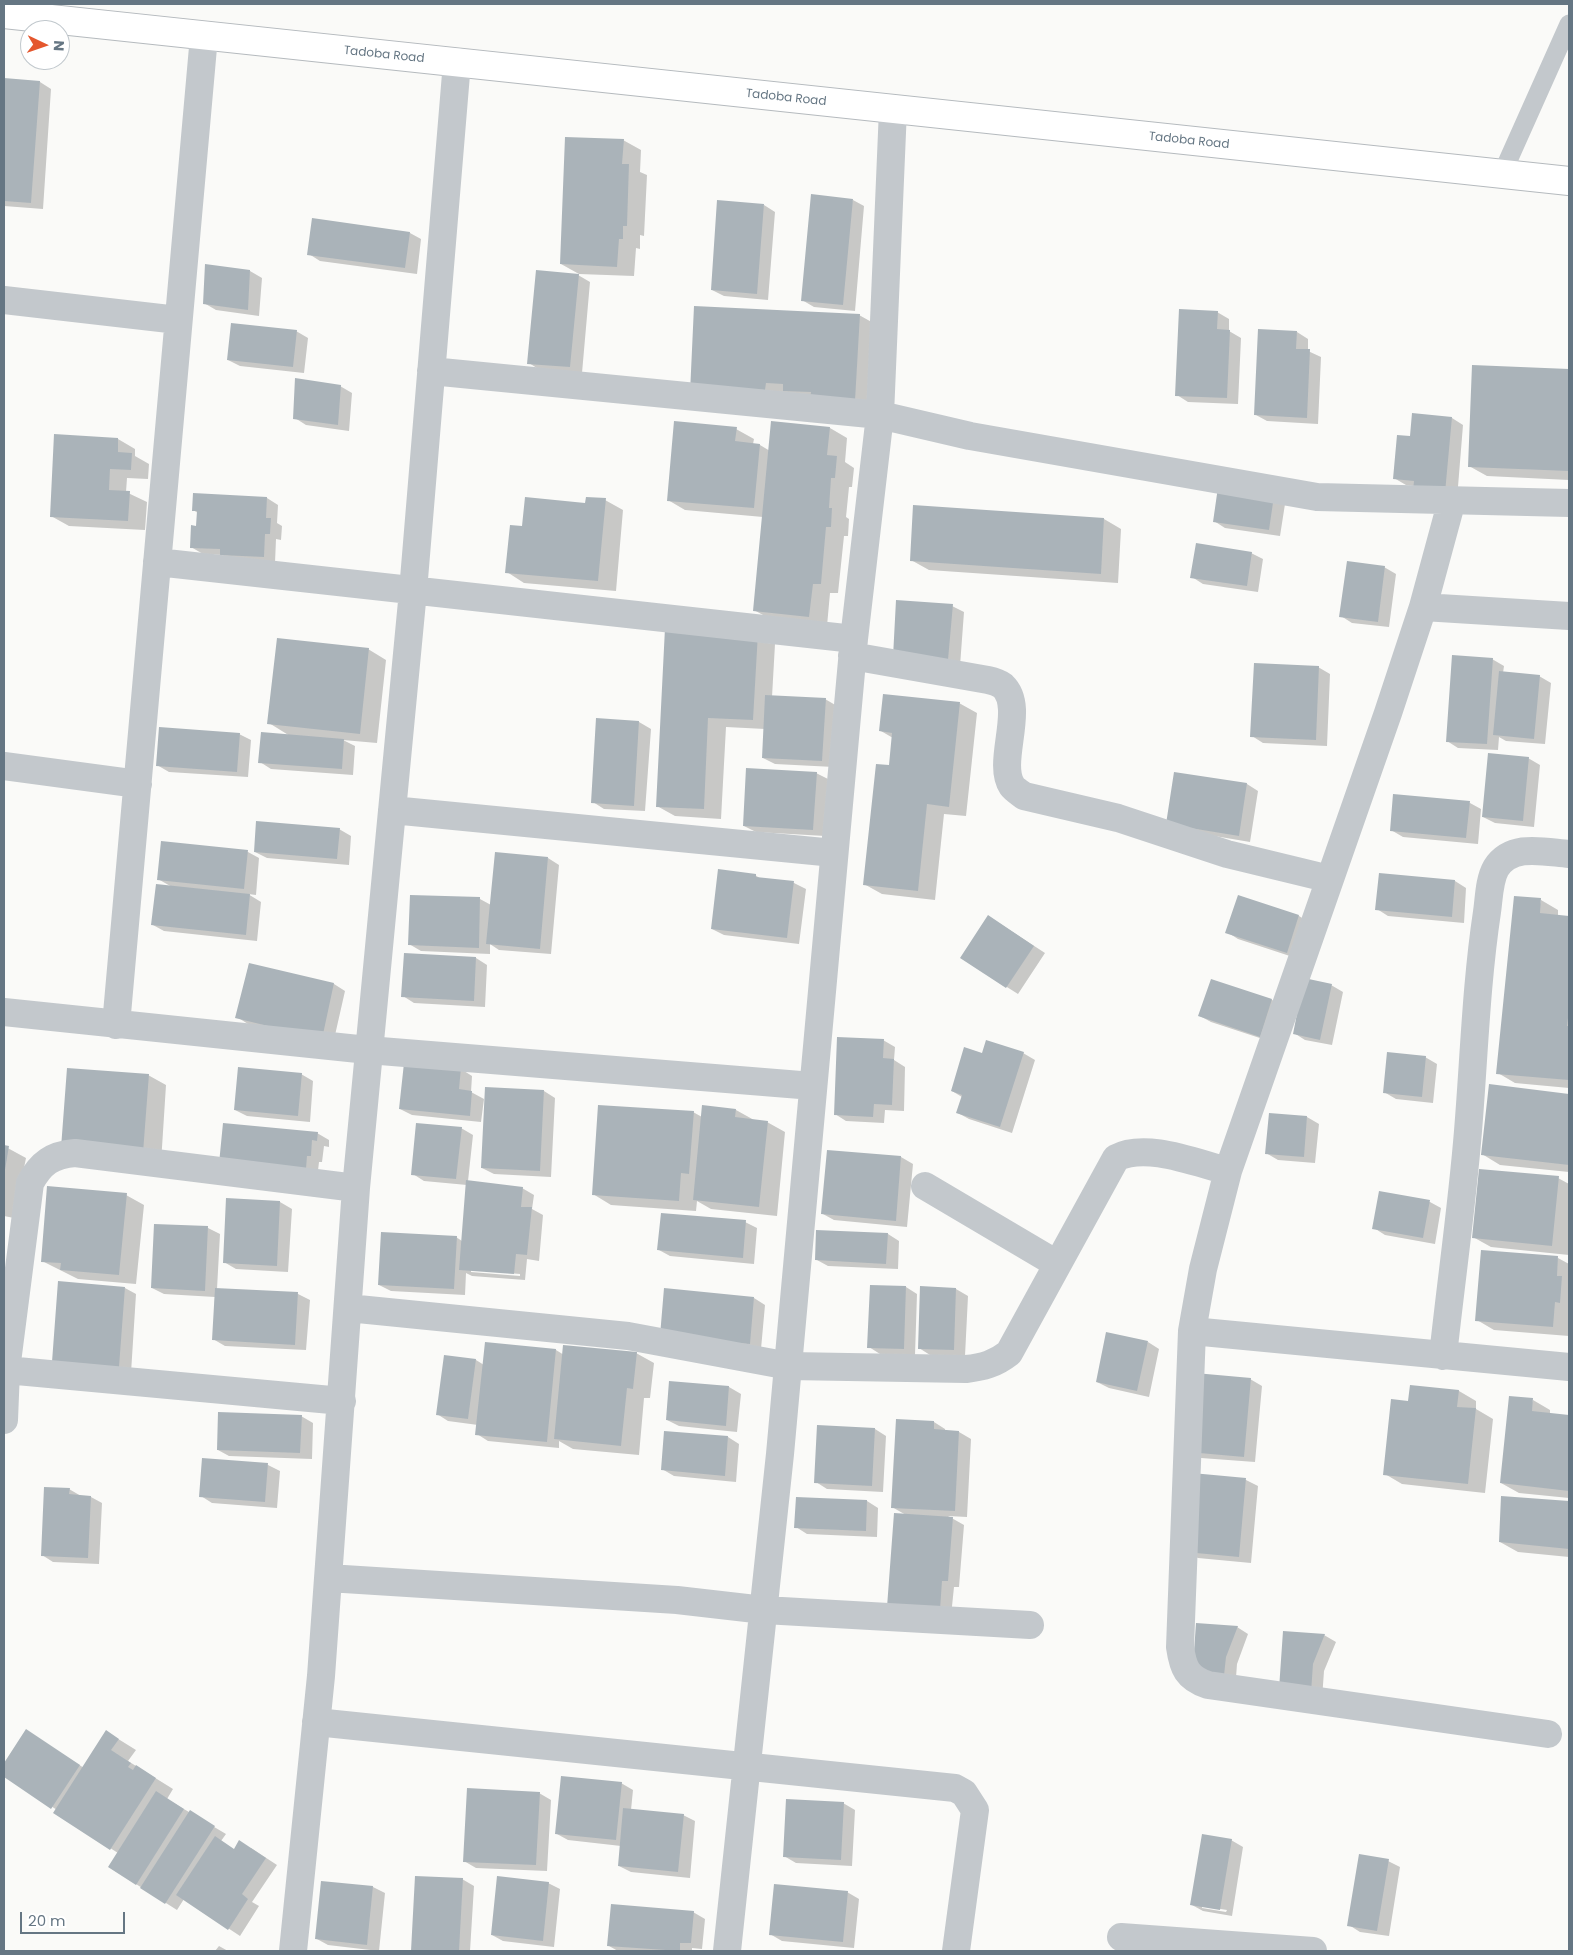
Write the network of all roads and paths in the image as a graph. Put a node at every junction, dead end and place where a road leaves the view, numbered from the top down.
1 (4, 14) edge
2 (1569, 24) edge
3 (204, 36) junction
4 (1565, 44) edge
5 (457, 62) junction
6 (893, 109) junction
7 (1502, 174) junction
8 (1569, 181) edge
9 (4, 300) edge
10 (178, 320) junction
11 (431, 371) junction
12 (880, 414) junction
13 (1452, 500) junction
14 (1569, 504) edge
15 (158, 562) junction
16 (413, 591) junction
17 (1423, 607) junction
18 (1569, 616) edge
19 (853, 648) junction
20 (4, 766) edge
21 (138, 784) junction
22 (392, 810) junction
23 (834, 852) junction
24 (1569, 854) edge
25 (1330, 878) junction
26 (4, 1012) edge
27 (116, 1025) junction
28 (368, 1050) junction
29 (814, 1086) junction
30 (1228, 1171) junction
31 (925, 1186) dead end
32 (356, 1188) junction
33 (1058, 1264) junction
34 (348, 1308) junction
35 (1192, 1332) junction
36 (1443, 1356) junction
37 (789, 1366) junction
38 (1569, 1367) edge
39 (6, 1370) junction
40 (342, 1401) junction
41 (4, 1420) edge
42 (328, 1578) junction
43 (764, 1610) junction
44 (1030, 1625) dead end
45 (316, 1722) junction
46 (1548, 1734) dead end
47 (747, 1767) junction
48 (1121, 1938) dead end
49 (293, 1951) edge
50 (727, 1951) edge
51 (956, 1951) edge
52 (1312, 1951) edge

1 - 3 main road, Tadoba Road
2 - 4 lane
3 - 5 main road, Tadoba Road
3 - 10 street
4 - 7 lane
5 - 6 main road, Tadoba Road
5 - 11 street
6 - 7 main road, Tadoba Road
6 - 12 street
7 - 8 main road, Tadoba Road
9 - 10 street
10 - 15 street
11 - 12 street
11 - 16 street
12 - 13 street
12 - 19 street
13 - 14 street
13 - 17 street
15 - 16 street
15 - 21 street
16 - 19 street
16 - 22 street
17 - 18 street
17 - 25 street
19 - 23 street
19 - 25 street
20 - 21 street
21 - 27 street
22 - 23 street
22 - 28 street
23 - 29 street
24 - 36 street
25 - 30 street
26 - 27 street
27 - 28 street
28 - 29 street
28 - 32 street
29 - 37 street
30 - 33 street
30 - 35 street
31 - 33 street
32 - 34 street
32 - 39 street
33 - 37 street
34 - 37 street
34 - 40 street
35 - 36 street
35 - 46 street
36 - 38 street
37 - 43 street
39 - 40 street
39 - 41 street
40 - 42 street
42 - 43 street
42 - 45 street
43 - 44 street
43 - 47 street
45 - 47 street
45 - 49 street
47 - 50 street
47 - 51 street
48 - 52 street

